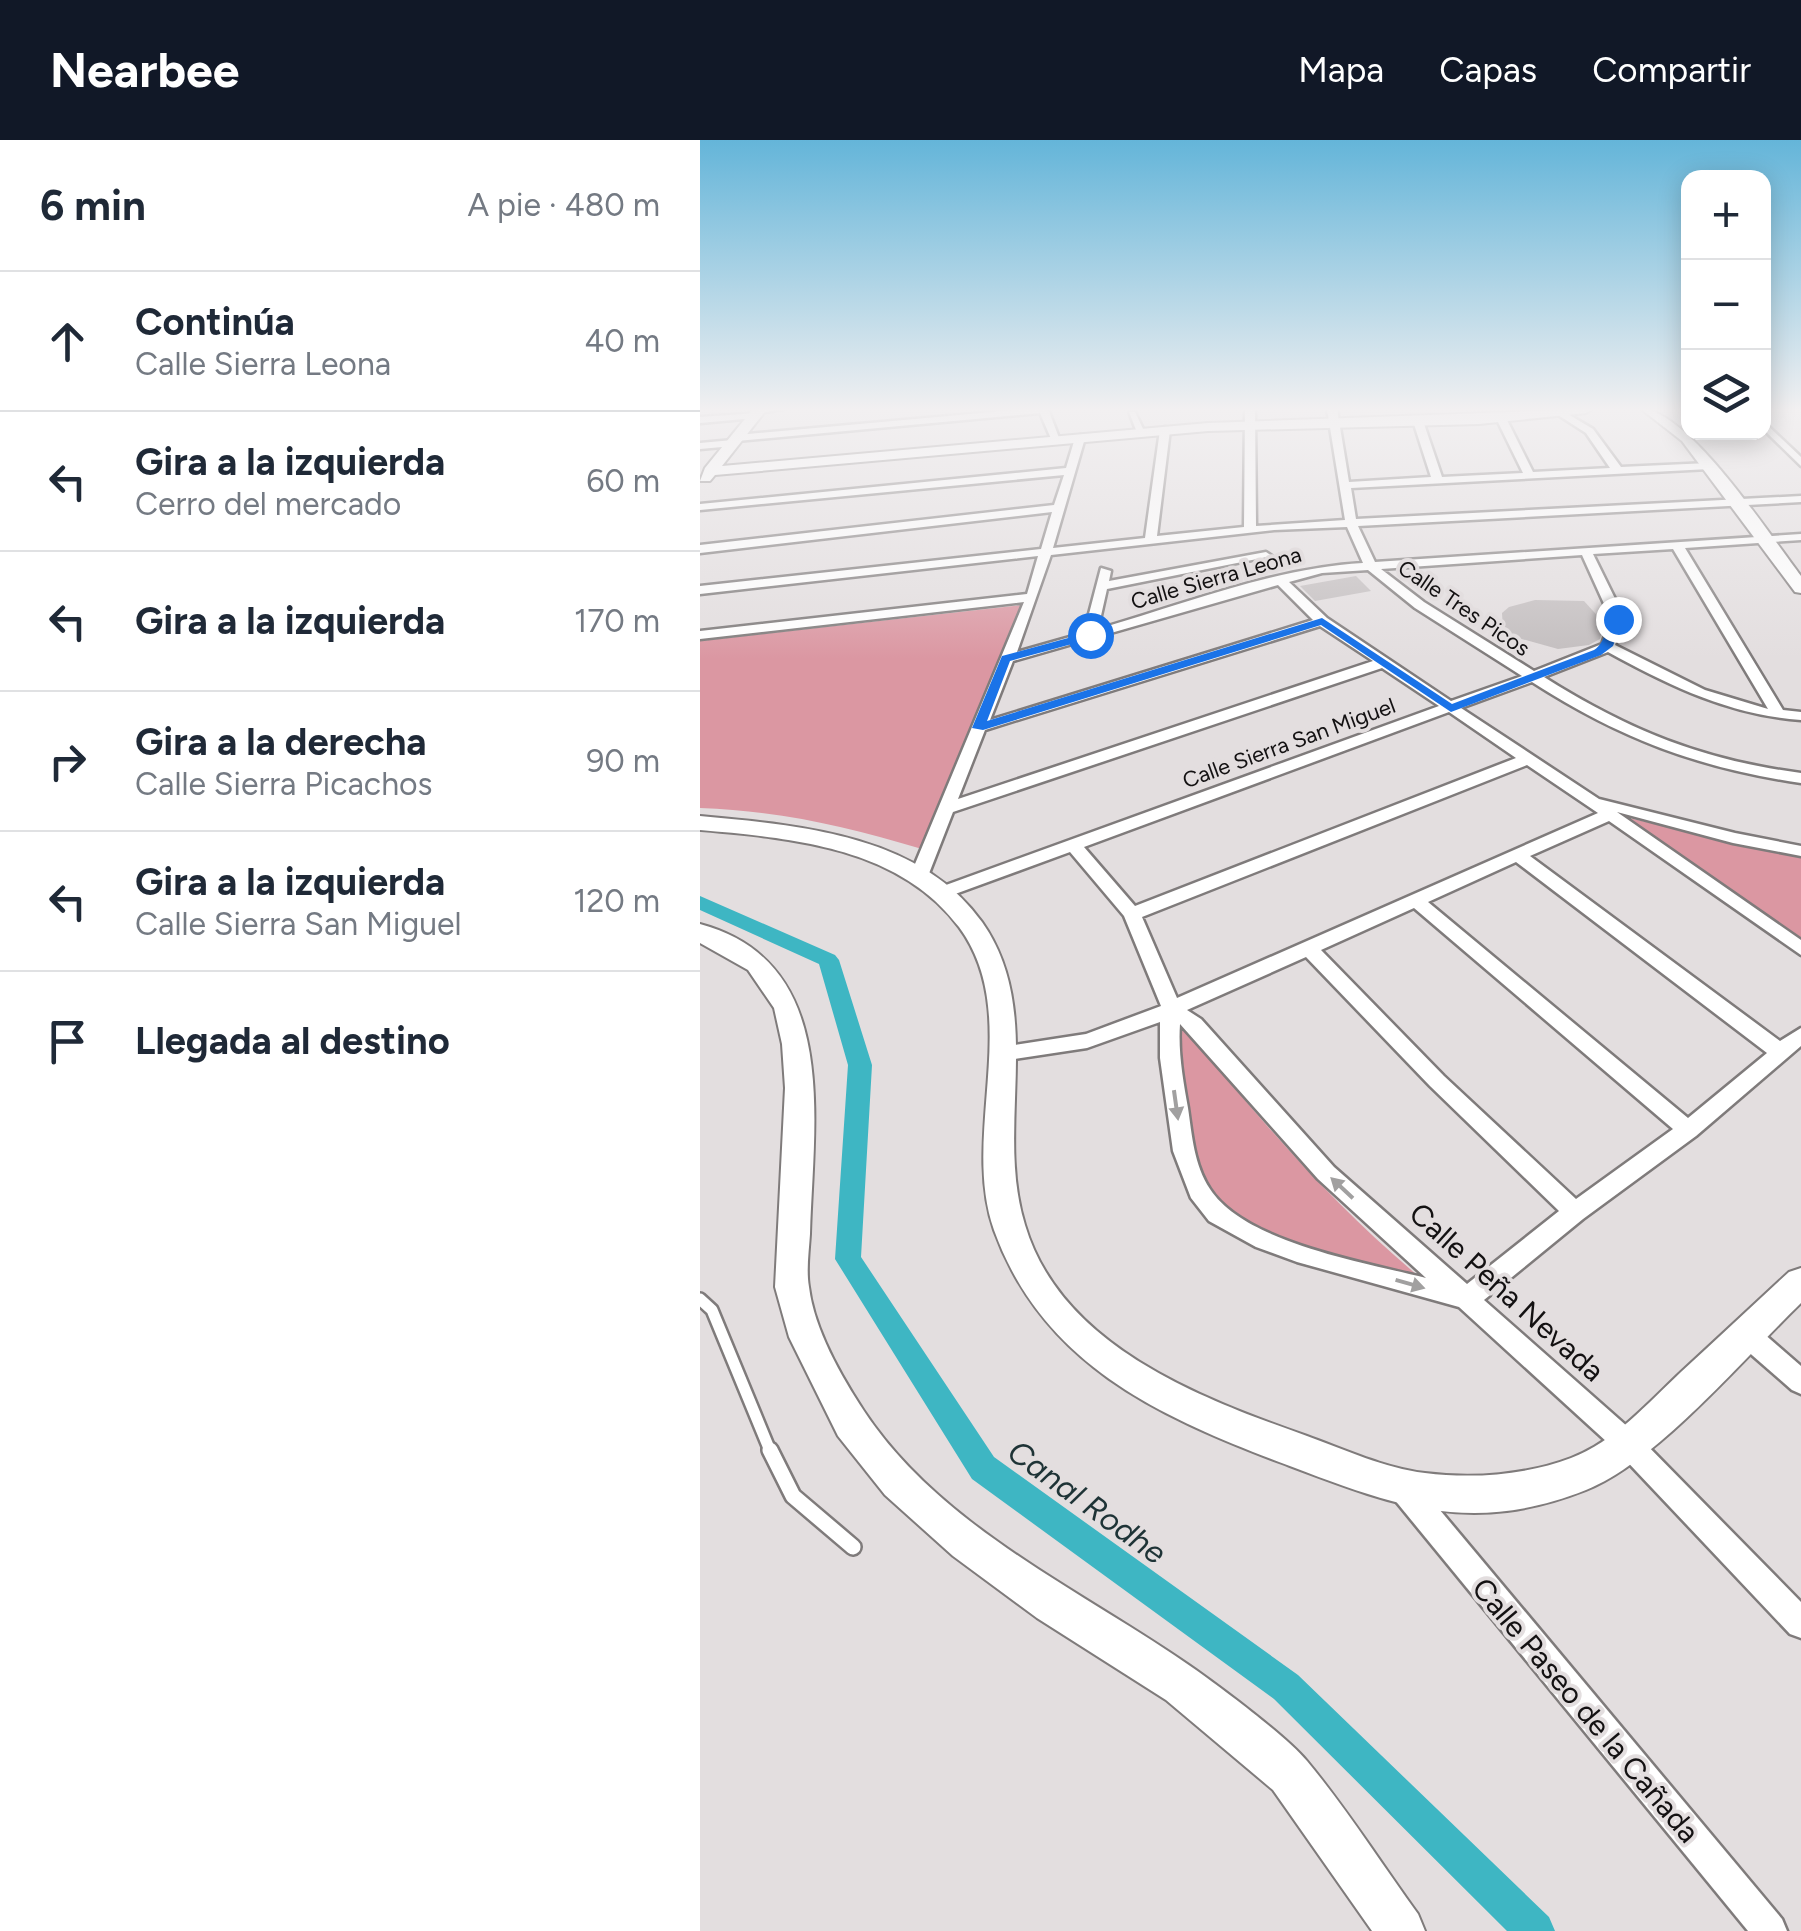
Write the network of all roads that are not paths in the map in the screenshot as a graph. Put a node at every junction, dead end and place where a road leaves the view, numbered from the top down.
1 (848, 493) edge
2 (1064, 493) edge
3 (1157, 493) edge
4 (1250, 493) edge
5 (1346, 493) edge
6 (1730, 493) edge
7 (1801, 499) edge
8 (1737, 502) junction
9 (700, 507) edge
10 (1060, 508) junction
11 (1350, 523) junction
12 (1250, 529) junction
13 (1801, 538) edge
14 (1151, 539) junction
15 (1765, 539) junction
16 (1676, 544) junction
17 (700, 549) edge
18 (1585, 550) junction
19 (1048, 551) junction
20 (1266, 556) dead end
21 (1370, 566) junction
22 (1106, 571) dead end
23 (1279, 579) junction
24 (1101, 586) junction
25 (1801, 588) edge
26 (700, 590) edge
27 (1032, 597) junction
28 (1322, 622) junction
29 (700, 635) edge
30 (1090, 635) junction
31 (1608, 646) junction
32 (1006, 659) junction
33 (1382, 663) junction
34 (1533, 677) junction
35 (1451, 708) junction
36 (1779, 715) junction
37 (1801, 716) edge
38 (978, 728) junction
39 (1528, 759) junction
40 (1801, 778) edge
41 (1587, 798) junction
42 (945, 809) junction
43 (1610, 814) junction
44 (700, 822) edge
45 (1072, 845) junction
46 (1801, 851) edge
47 (1518, 854) junction
48 (930, 884) junction
49 (1416, 900) junction
50 (1132, 914) junction
51 (700, 932) edge
52 (1308, 948) junction
53 (1801, 949) edge
54 (1172, 1008) junction
55 (1801, 1035) edge
56 (1780, 1052) junction
57 (1001, 1054) junction
58 (1688, 1130) junction
59 (1575, 1212) junction
60 (1801, 1282) edge
61 (700, 1299) edge
62 (1468, 1300) junction
63 (1746, 1334) junction
64 (1801, 1382) edge
65 (1628, 1444) junction
66 (1404, 1489) junction
67 (853, 1547) dead end
68 (1801, 1623) edge
69 (1401, 1931) edge
70 (1770, 1931) edge

1 - 9 street
2 - 10 street
3 - 14 street
4 - 12 street
5 - 11 street, Calle Tres Picos
6 - 8 street
7 - 8 street
8 - 11 street
8 - 15 street
10 - 17 street
10 - 19 street
11 - 12 street
11 - 21 street, Calle Tres Picos
12 - 14 street
13 - 15 street, Calle Sierra Leona
14 - 19 street
15 - 16 street, Calle Sierra Leona
15 - 25 street
16 - 18 street, Calle Sierra Leona
16 - 36 street
18 - 21 street, Calle Sierra Leona
18 - 31 street
19 - 26 street
19 - 27 street
20 - 24 street
21 - 23 street, Calle Sierra Leona
21 - 34 street, Calle Tres Picos
22 - 24 street
23 - 28 street
23 - 30 street, Calle Sierra Leona
24 - 30 street
27 - 29 street
27 - 32 street
28 - 33 street
28 - 38 street
30 - 32 street, Calle Sierra Leona
31 - 34 street, Calle Sierra San Miguel
31 - 36 street
32 - 38 street
33 - 35 street
33 - 42 street
34 - 35 street, Calle Sierra San Miguel
34 - 40 street, Calle Tres Picos
35 - 39 street
35 - 45 street, Calle Sierra San Miguel
36 - 37 street
38 - 42 street
39 - 41 street
39 - 50 street
41 - 43 street
41 - 46 street
42 - 48 street
43 - 47 street
43 - 53 street
44 - 48 street
45 - 48 street, Calle Sierra San Miguel
45 - 50 street
47 - 49 street
47 - 56 street
48 - 57 street
49 - 52 street
49 - 58 street
50 - 54 street
51 - 69 street
52 - 54 street
52 - 59 street
54 - 57 street
62 -> 54 street, Calle Peña Nevada
54 -> 62 street
55 - 56 street
56 - 58 street
57 - 66 street
58 - 59 street
59 - 62 street
60 - 63 street
61 - 67 lane
62 - 65 street, Calle Peña Nevada
63 - 64 street
63 - 65 street
65 - 66 street
65 - 68 street, Calle Peña Nevada
66 - 70 street, Calle Paseo de la Cañada

